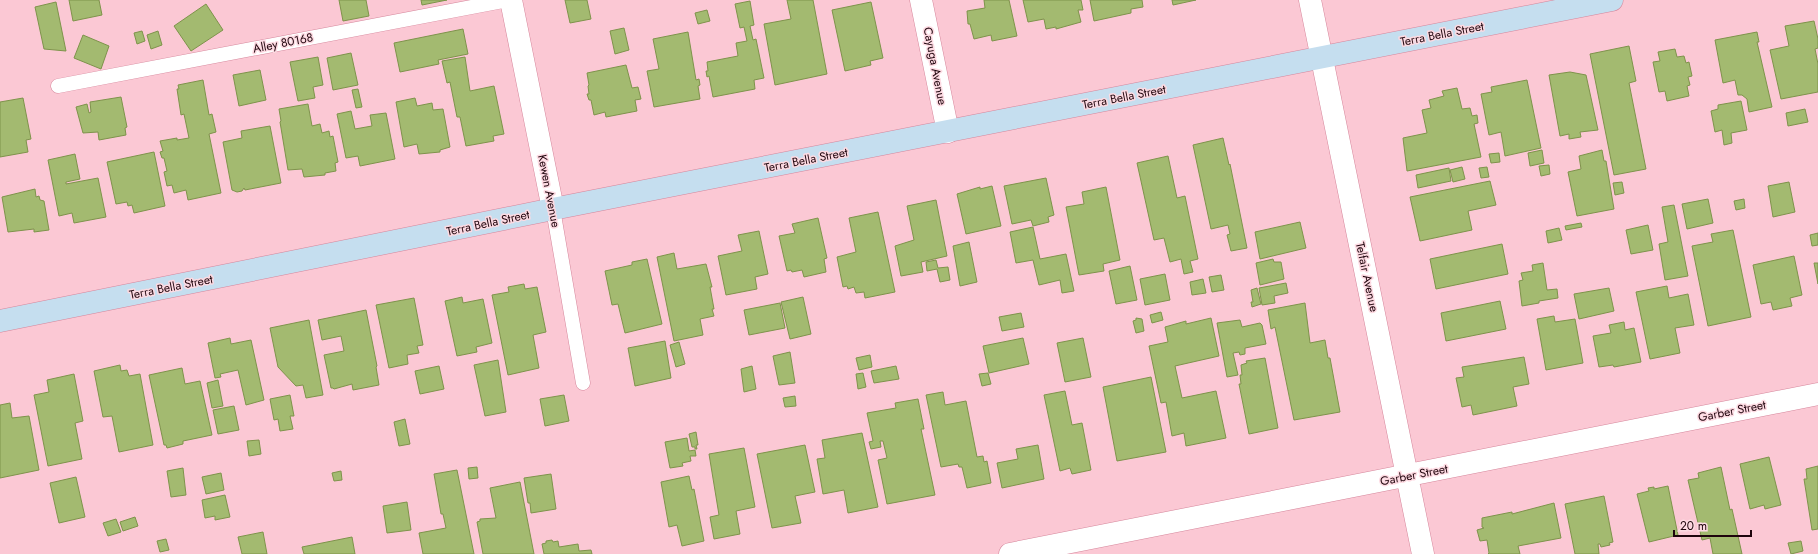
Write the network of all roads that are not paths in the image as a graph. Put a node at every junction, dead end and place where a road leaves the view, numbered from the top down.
1 (508, 0) edge
2 (511, 0) edge
3 (921, 0) edge
4 (1310, 0) edge
5 (1612, 0) edge
6 (1321, 58) junction
7 (58, 86) dead end
8 (948, 132) junction
9 (553, 209) junction
10 (0, 321) edge
11 (583, 383) dead end
12 (1818, 394) edge
13 (1408, 476) junction
14 (1010, 554) edge
15 (1424, 554) edge

1 - 7 lane, Alley 80168
2 - 9 street, Kewen Avenue
3 - 8 street, Cayuga Avenue
4 - 6 street, Telfair Avenue
5 - 6 main road, Terra Bella Street
6 - 8 main road, Terra Bella Street
6 - 13 street, Telfair Avenue
8 - 9 main road, Terra Bella Street
9 - 10 main road, Terra Bella Street
9 - 11 lane, Kewen Avenue
12 - 13 street, Garber Street
13 - 14 street, Garber Street
13 - 15 street, Telfair Avenue

